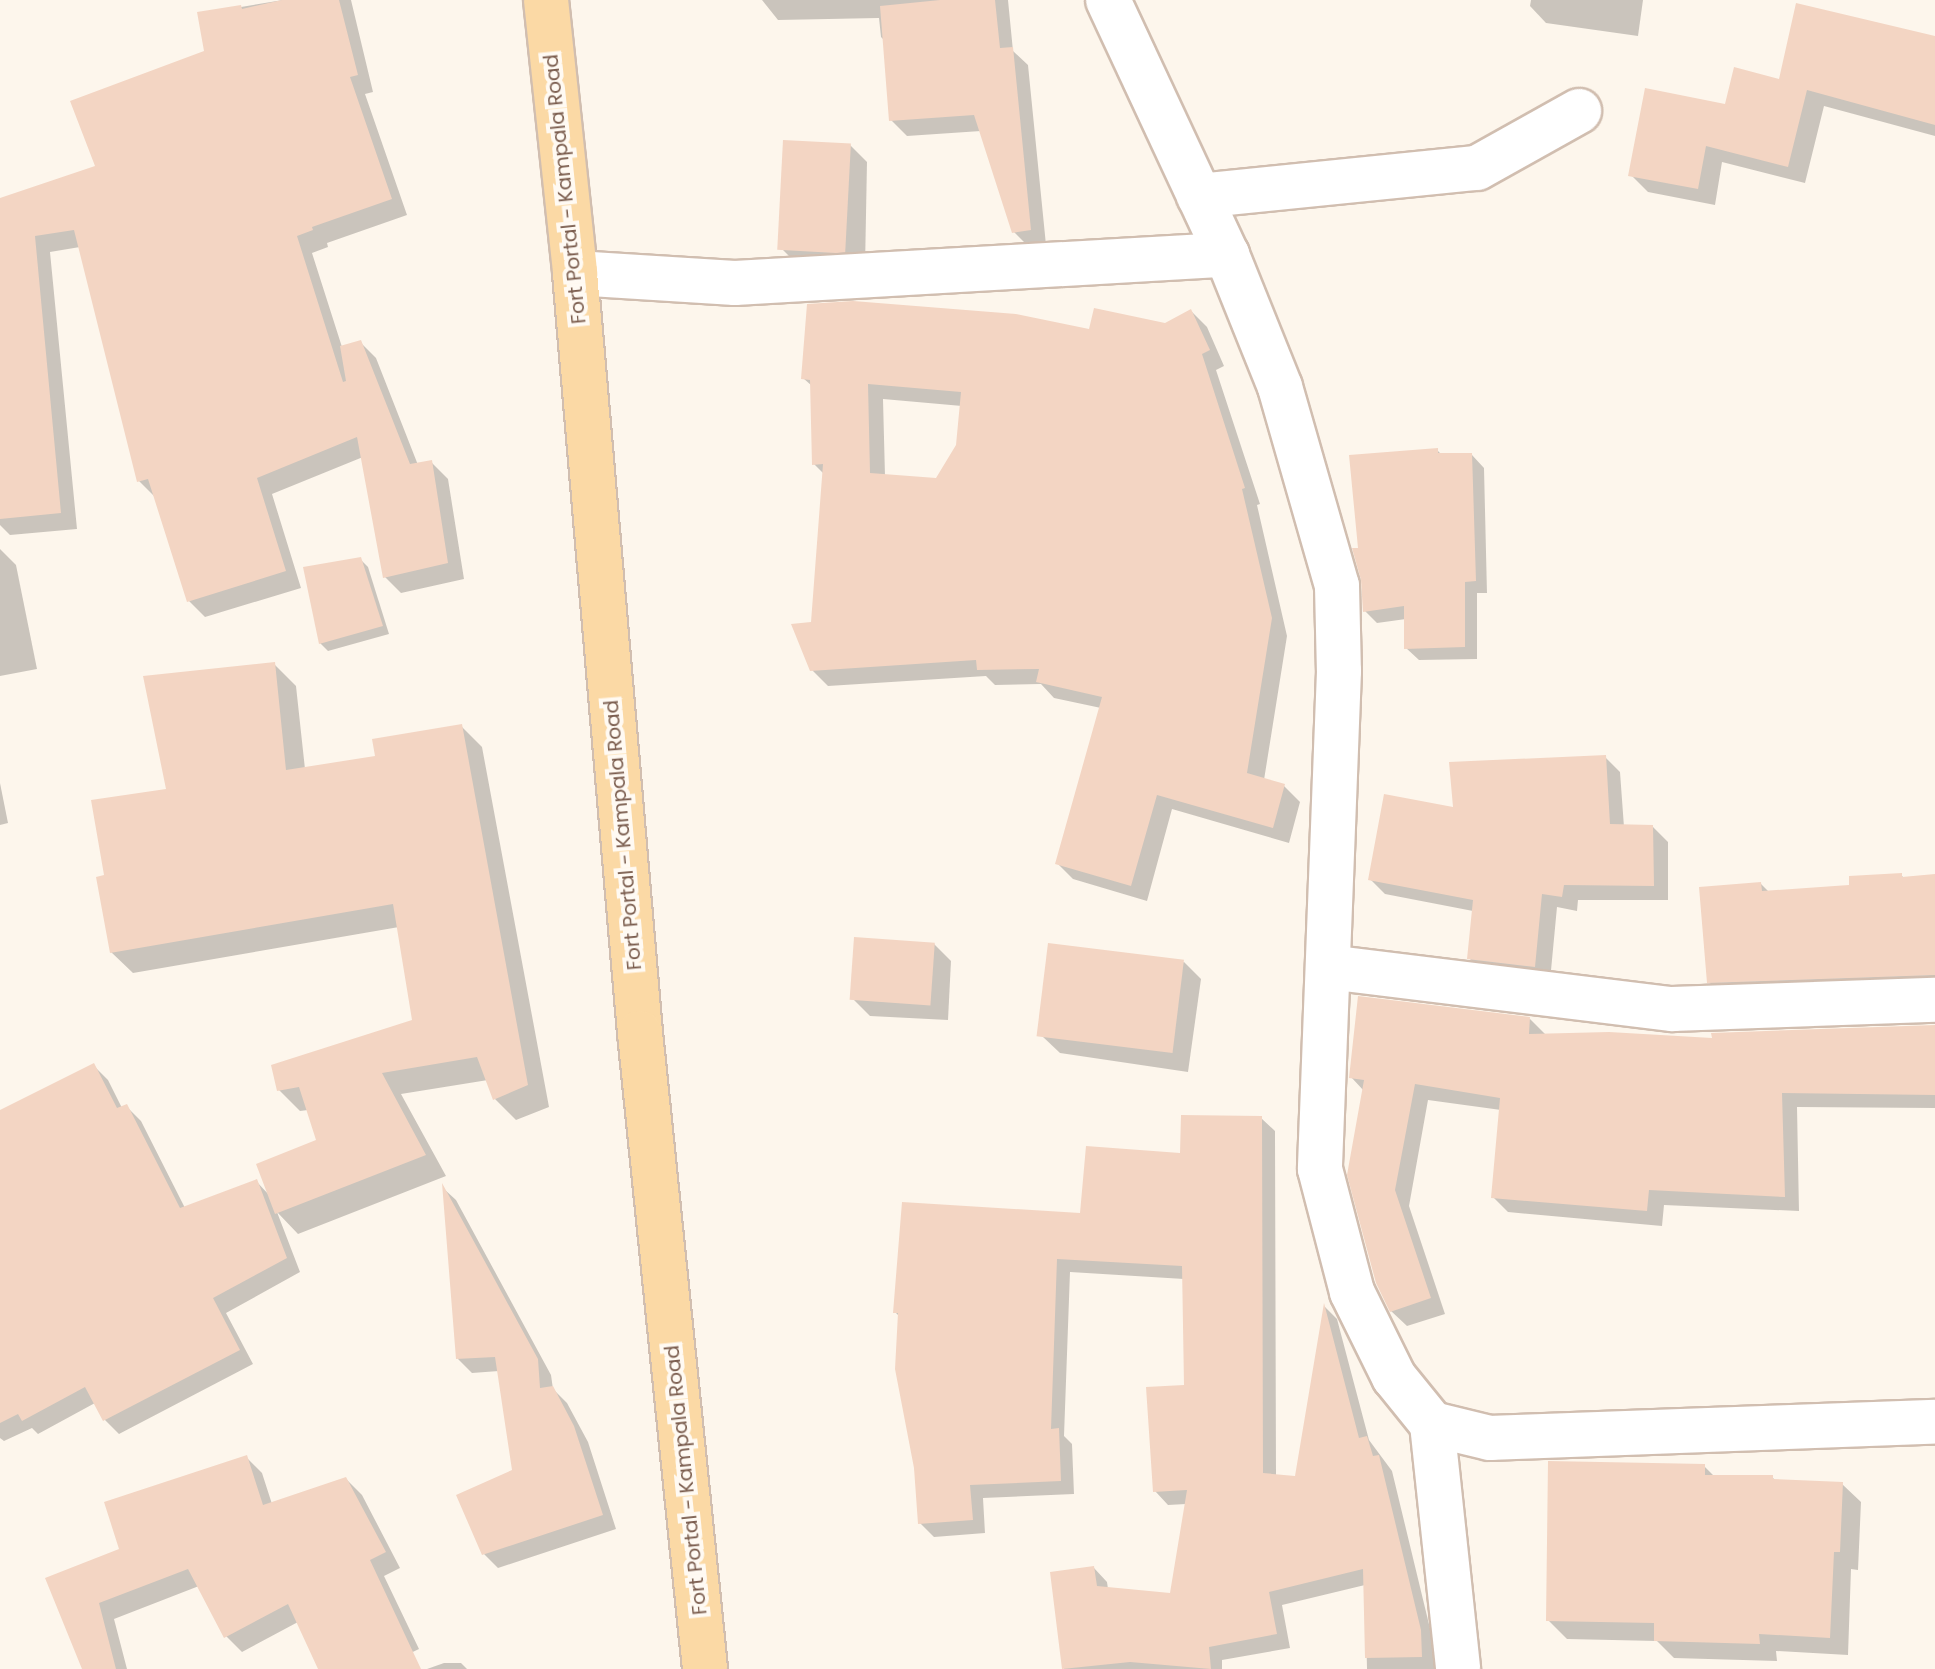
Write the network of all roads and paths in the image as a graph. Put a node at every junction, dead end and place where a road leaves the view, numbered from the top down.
1 (546, 0) edge
2 (1108, 0) edge
3 (1579, 111) dead end
4 (1199, 196) junction
5 (1227, 255) junction
6 (575, 273) junction
7 (1328, 967) junction
8 (1935, 1000) edge
9 (1935, 1422) edge
10 (1432, 1424) junction
11 (705, 1669) edge
12 (1458, 1669) edge

1 - 6 main road, Fort Portal - Kampala Road
2 - 4 street
3 - 4 street
4 - 5 street
5 - 6 street
5 - 7 street
6 - 11 main road, Fort Portal - Kampala Road
7 - 8 street
7 - 10 street
9 - 10 street
10 - 12 street

